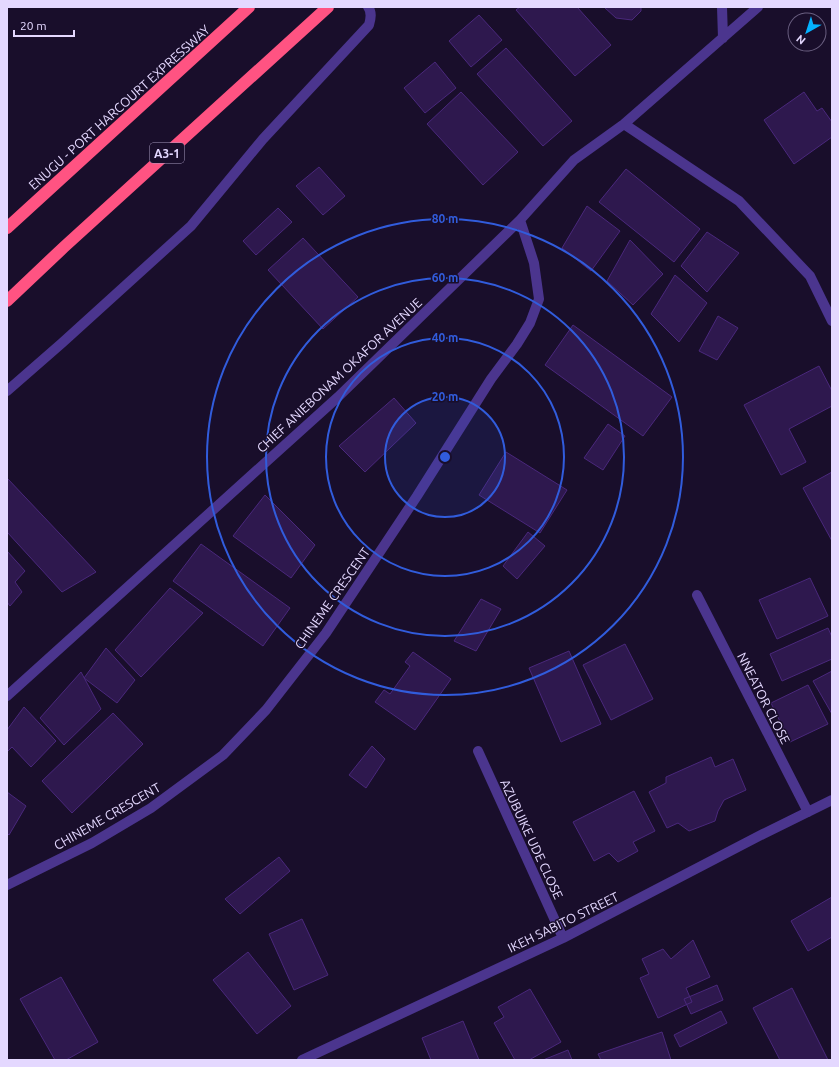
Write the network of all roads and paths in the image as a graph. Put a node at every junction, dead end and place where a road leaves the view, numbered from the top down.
1 (249, 7) edge
2 (328, 7) edge
3 (368, 7) edge
4 (722, 7) edge
5 (758, 7) edge
6 (723, 38) junction
7 (624, 124) junction
8 (520, 220) junction
9 (7, 228) edge
10 (7, 301) edge
11 (831, 319) edge
12 (7, 391) edge
13 (697, 594) dead end
14 (7, 696) edge
15 (478, 751) dead end
16 (832, 800) edge
17 (808, 812) junction
18 (7, 884) edge
19 (563, 938) junction
20 (302, 1060) edge

1 - 9 highway, ENUGU - PORT HARCOURT EXPRESSWAY
2 - 10 highway, A3-1
3 - 12 street
4 - 6 street
5 - 6 street, CHIEF ANIEBONAM OKAFOR AVENUE
6 - 7 street, CHIEF ANIEBONAM OKAFOR AVENUE
7 - 8 street, CHIEF ANIEBONAM OKAFOR AVENUE
7 - 11 street
8 - 14 street, CHIEF ANIEBONAM OKAFOR AVENUE
8 - 18 street, CHINEME CRESCENT
13 - 17 street, NNEATOR CLOSE
15 - 19 street, AZUBUIKE UDE CLOSE
16 - 17 street, IKEH SABITO STREET
17 - 19 street, IKEH SABITO STREET
19 - 20 street, IKEH SABITO STREET

